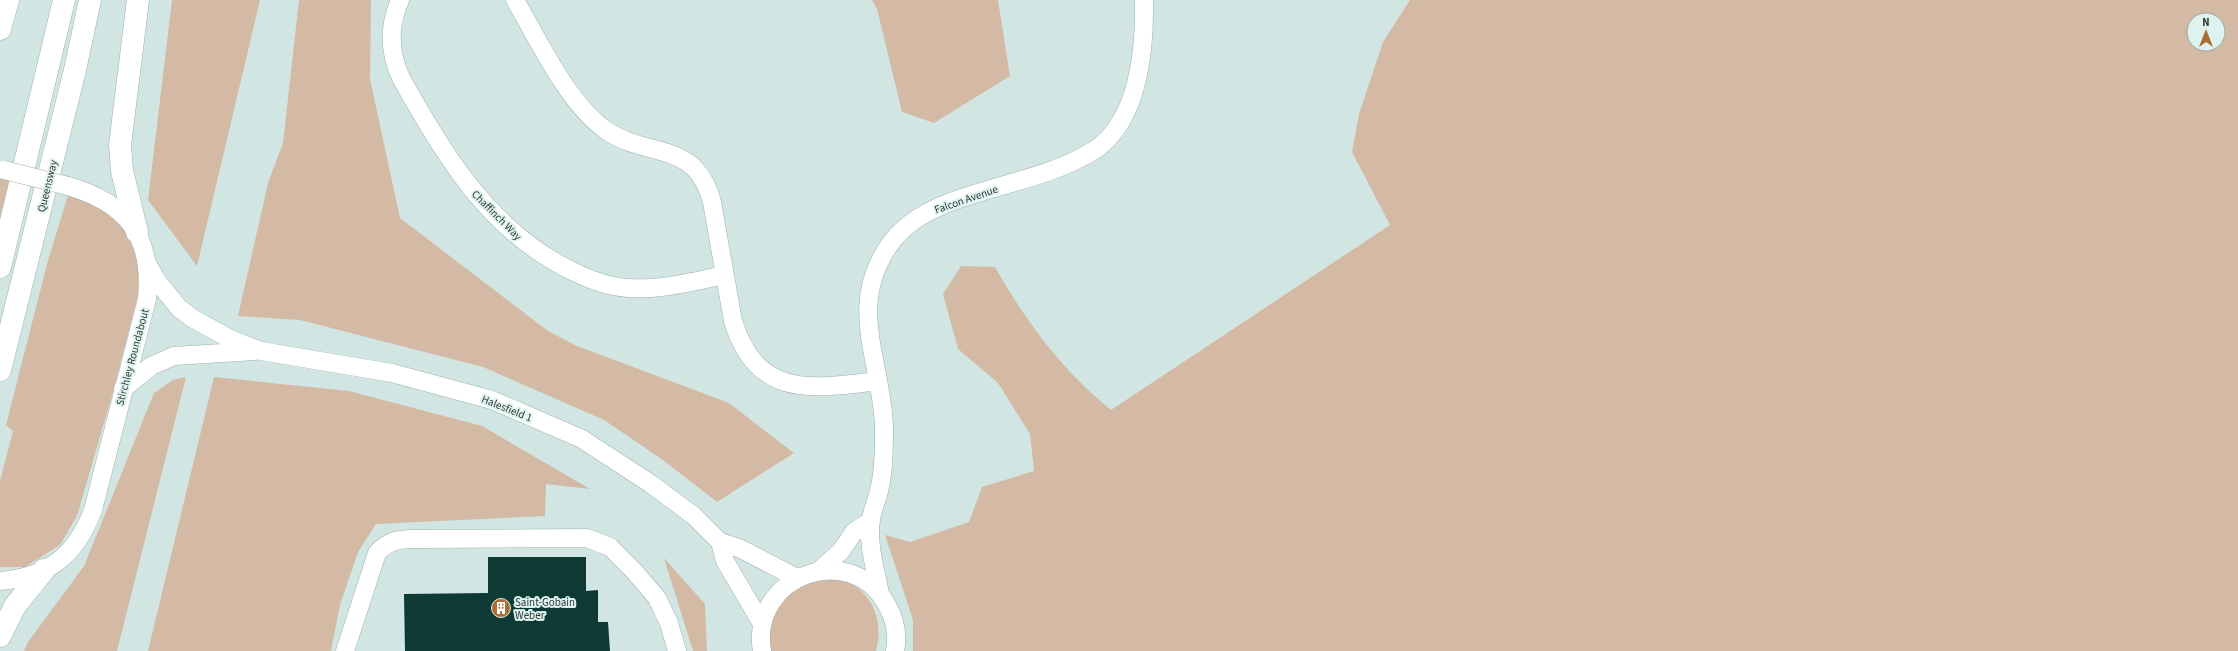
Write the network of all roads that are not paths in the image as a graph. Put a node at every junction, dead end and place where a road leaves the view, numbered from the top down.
1 (8, 0) edge
2 (64, 0) edge
3 (90, 0) edge
4 (138, 0) edge
5 (400, 0) edge
6 (515, 0) edge
7 (1144, 0) edge
8 (0, 29) edge
9 (2, 170) edge
10 (137, 232) junction
11 (147, 263) junction
12 (0, 266) edge
13 (724, 275) junction
14 (261, 351) junction
15 (0, 370) edge
16 (878, 381) junction
17 (123, 389) junction
18 (870, 521) junction
19 (720, 542) junction
20 (44, 570) junction
21 (819, 571) junction
22 (797, 578) junction
23 (0, 581) edge
24 (880, 594) junction
25 (762, 624) junction
26 (0, 636) edge
27 (345, 651) edge
28 (677, 651) edge
29 (762, 651) edge
30 (894, 651) edge

1 - 8 highway
2 - 12 highway
3 - 15 highway, Queensway
4 - 10 highway
5 - 13 street, Chaffinch Way
6 - 13 street
7 - 16 street, Falcon Avenue
9 - 10 street, Stirchley Roundabout, bridge
10 - 11 street, Stirchley Roundabout
11 - 14 street, Halesfield 1
11 - 17 street, Stirchley Roundabout
13 - 16 street
14 - 17 street, Halesfield 1
14 - 19 street, Halesfield 1
16 - 18 street, Falcon Avenue
17 - 20 street, Stirchley Roundabout
18 - 21 street
18 - 24 street, Falcon Avenue
19 - 22 street, Halesfield 1
19 - 25 street, Halesfield 1
20 - 23 street, Stirchley Roundabout
20 - 26 highway
21 - 22 street
21 - 24 street
22 - 25 street
24 - 30 street
25 - 29 street
27 - 28 street

